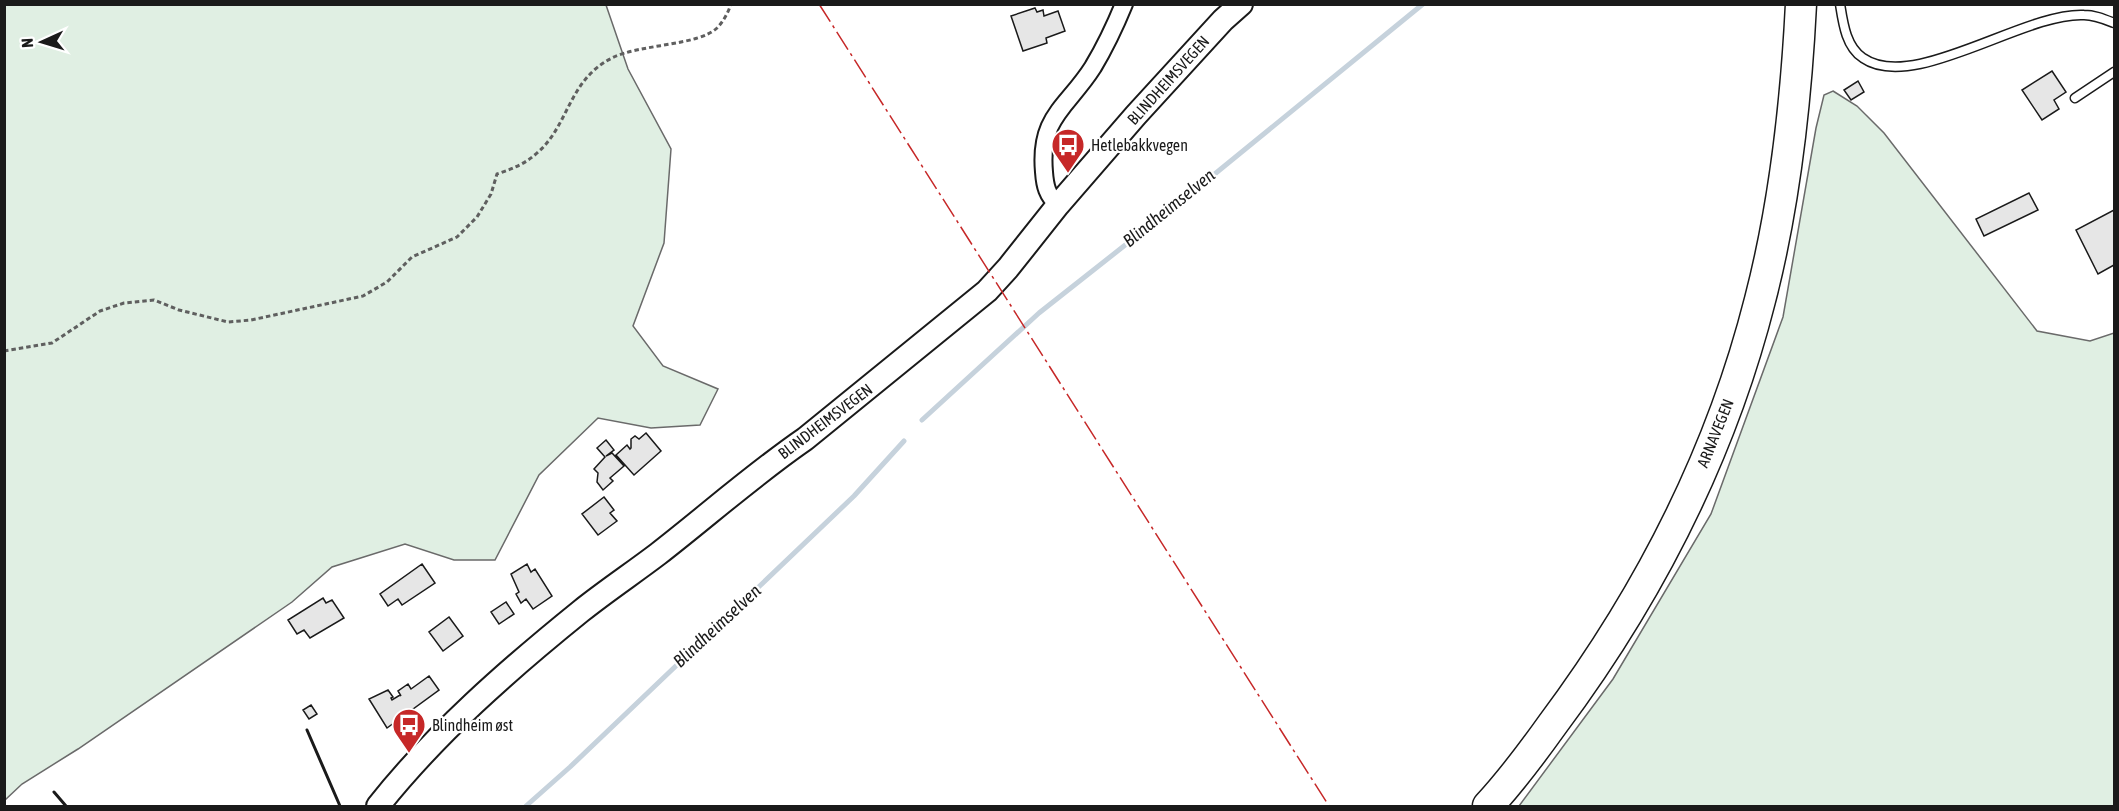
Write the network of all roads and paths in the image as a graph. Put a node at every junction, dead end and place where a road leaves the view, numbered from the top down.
1 (731, 4) edge
2 (1124, 4) edge
3 (1241, 4) edge
4 (1801, 4) edge
5 (1840, 4) edge
6 (2115, 23) edge
7 (2115, 72) edge
8 (2075, 98) dead end
9 (1058, 205) junction
10 (4, 351) edge
11 (378, 807) edge
12 (1488, 807) edge

1 - 10 path
2 - 9 street
3 - 9 street, BLINDHEIMSVEGEN
4 - 12 highway, ARNAVEGEN
5 - 6 lane
7 - 8 lane
9 - 11 street, BLINDHEIMSVEGEN

